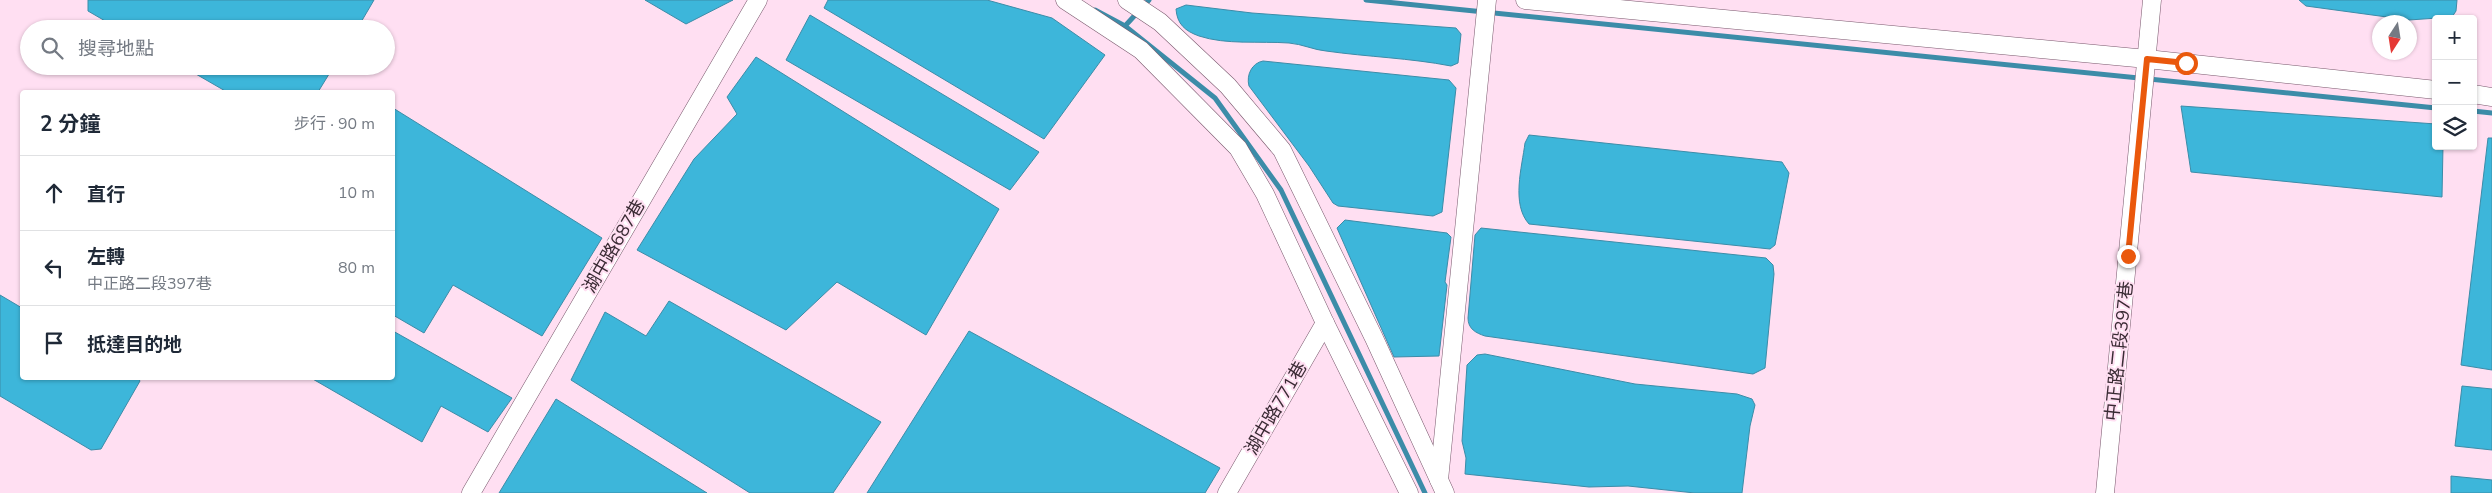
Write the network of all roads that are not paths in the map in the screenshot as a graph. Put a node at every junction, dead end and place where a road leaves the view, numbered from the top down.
1 (758, 0) edge
2 (1065, 0) edge
3 (1127, 0) edge
4 (1488, 0) edge
5 (1525, 0) edge
6 (2152, 0) edge
7 (2147, 59) junction
8 (2432, 90) edge
9 (2477, 94) edge
10 (2492, 96) edge
11 (1325, 323) junction
12 (1442, 487) edge
13 (471, 493) edge
14 (1227, 493) edge
15 (1409, 493) edge
16 (2105, 493) edge

1 - 13 street, 湖中路687巷
2 - 11 street
3 - 12 street
4 - 12 street
5 - 7 street
6 - 7 street, 中正路二段397巷
7 - 8 street
7 - 16 street, 中正路二段397巷
9 - 10 street
11 - 14 street, 湖中路771巷
11 - 15 street

